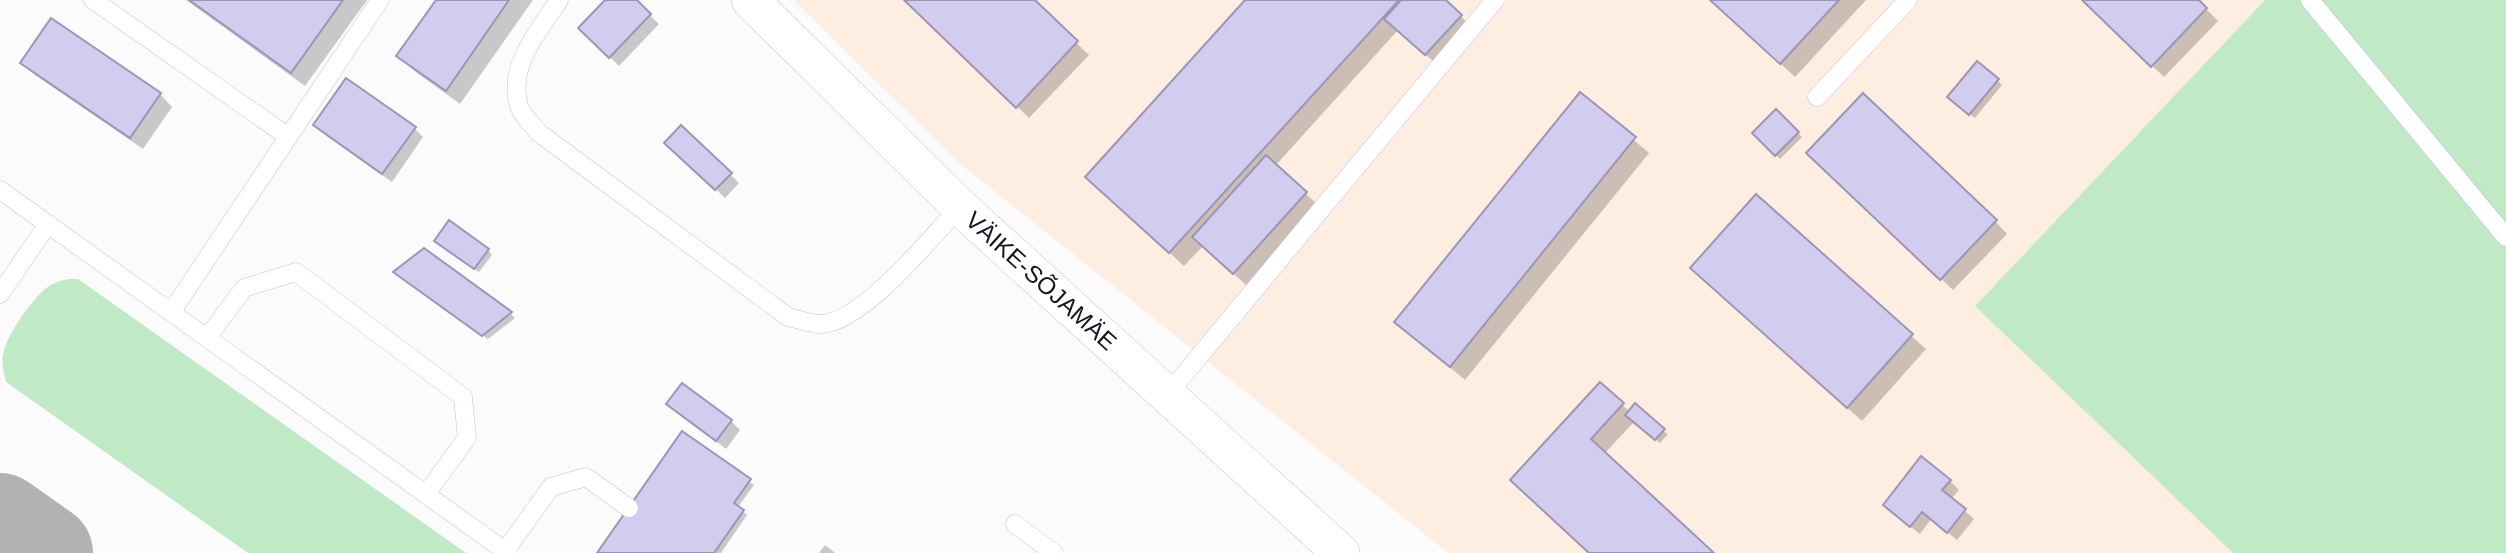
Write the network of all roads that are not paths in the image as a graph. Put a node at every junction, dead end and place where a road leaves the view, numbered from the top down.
1 (93, 0) edge
2 (380, 0) edge
3 (559, 0) edge
4 (750, 0) edge
5 (1495, 0) edge
6 (1908, 0) edge
7 (2310, 0) edge
8 (1817, 97) dead end
9 (287, 136) junction
10 (0, 190) edge
11 (960, 207) junction
12 (48, 224) junction
13 (2506, 237) edge
14 (0, 294) edge
15 (172, 311) junction
16 (208, 337) junction
17 (1167, 395) junction
18 (426, 494) junction
19 (629, 508) dead end
20 (1015, 524) dead end
21 (506, 552) edge
22 (1054, 553) edge
23 (1341, 553) edge

1 - 9 lane
2 - 9 lane
3 - 11 lane
4 - 11 street, VÄIKE-SÕJAMÄE
5 - 17 lane
6 - 8 lane
7 - 13 lane
9 - 15 lane
10 - 12 lane
11 - 17 street, VÄIKE-SÕJAMÄE
12 - 14 lane
12 - 15 lane
15 - 16 lane
16 - 18 lane
16 - 18 lane
17 - 23 street, VÄIKE-SÕJAMÄE
18 - 21 lane
19 - 21 lane
20 - 22 lane

